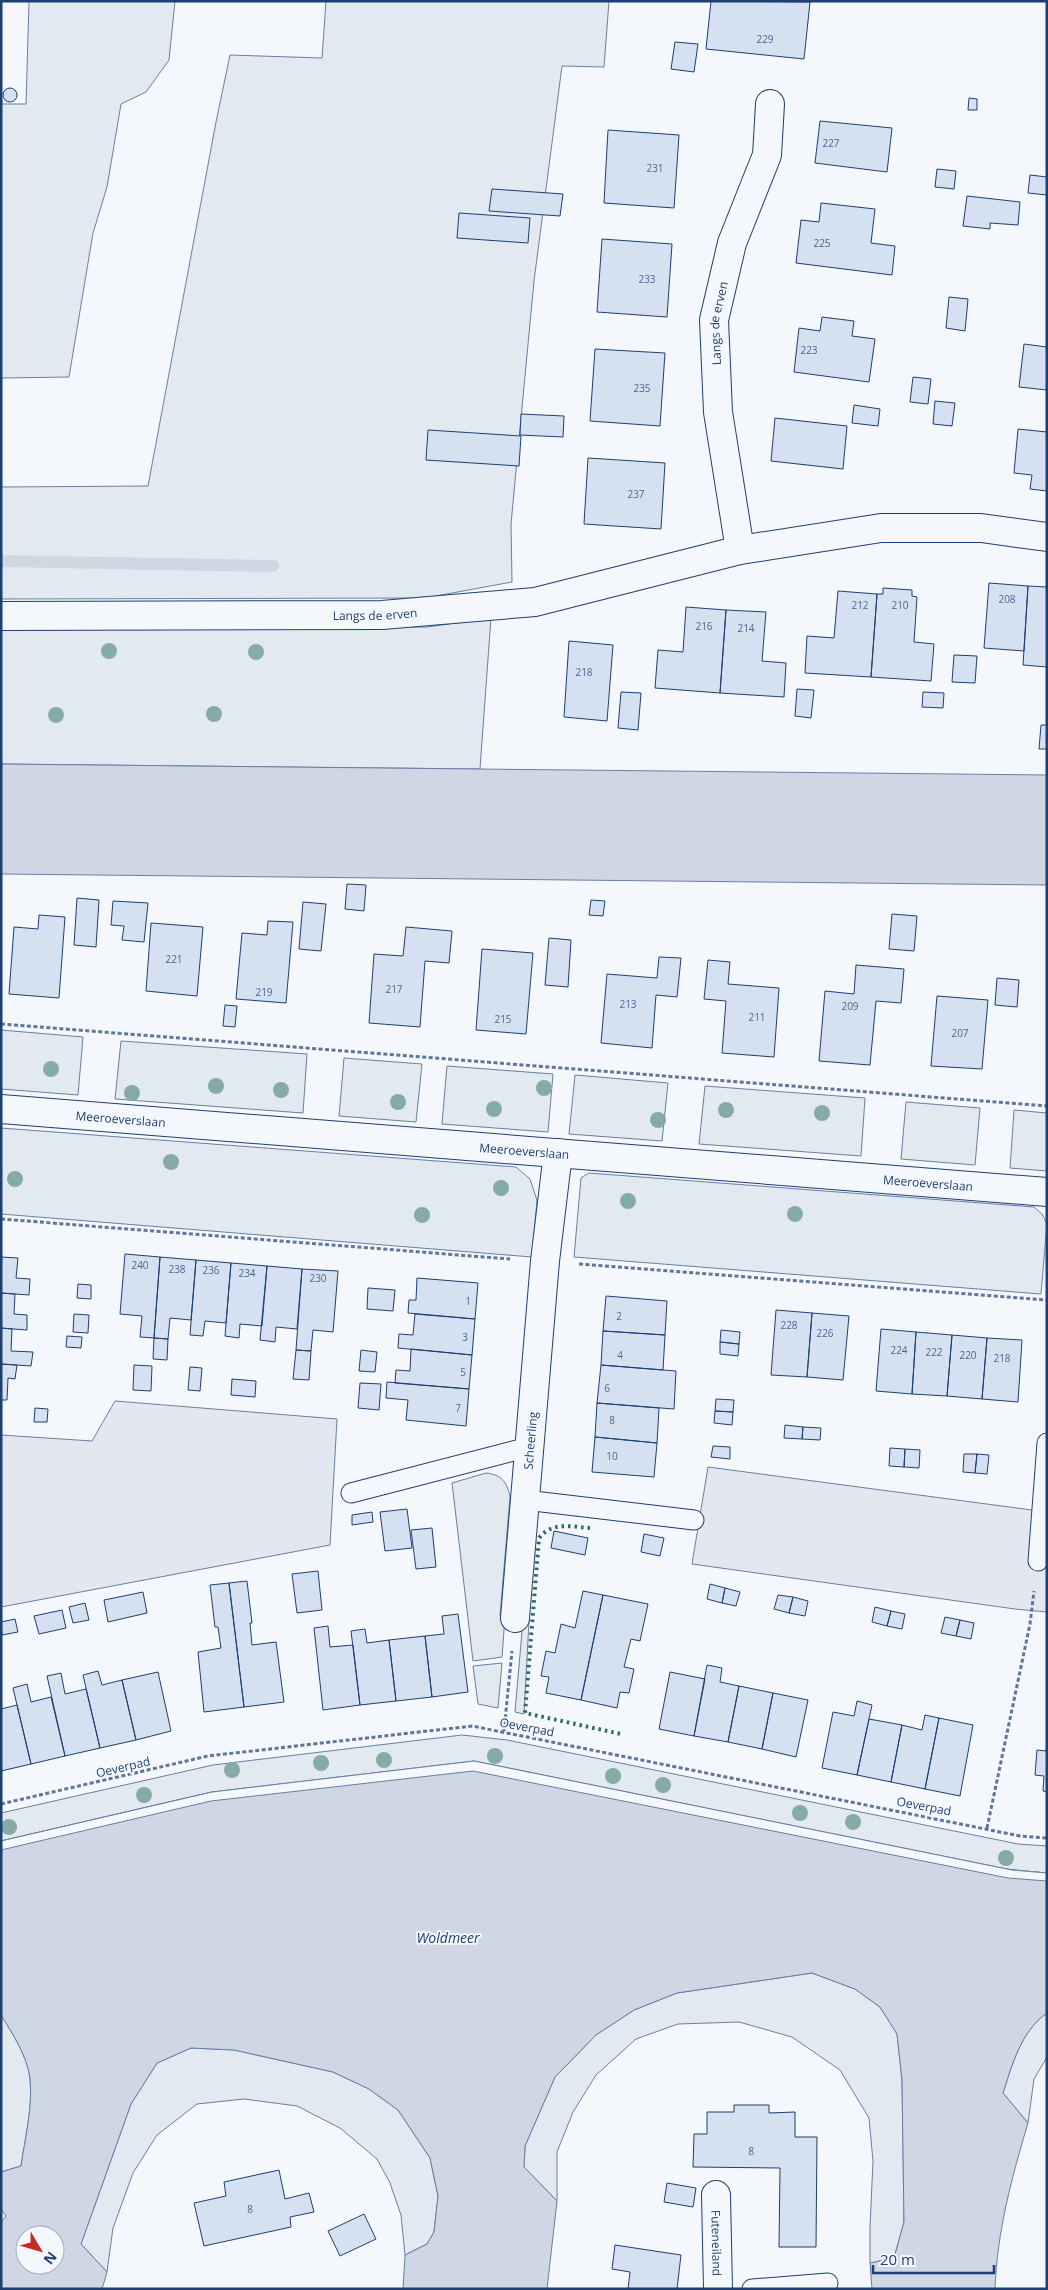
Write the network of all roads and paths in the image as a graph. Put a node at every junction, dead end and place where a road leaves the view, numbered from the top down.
1 (770, 104) dead end
2 (1047, 537) edge
3 (740, 550) junction
4 (1, 616) edge
5 (1, 1024) edge
6 (1047, 1106) edge
7 (1, 1109) edge
8 (558, 1153) junction
9 (1047, 1192) edge
10 (1047, 1443) edge
11 (529, 1447) junction
12 (351, 1493) dead end
13 (525, 1500) junction
14 (694, 1520) dead end
15 (1038, 1561) joint
16 (515, 1618) joint
17 (504, 1731) junction
18 (1, 1804) edge
19 (987, 1828) junction
20 (1047, 1838) edge
21 (716, 2195) dead end
22 (828, 2283) dead end
23 (718, 2289) edge
24 (752, 2289) edge

1 - 3 street, Langs de erven
2 - 3 street, Langs de erven
3 - 4 street, Langs de erven
5 - 6 path
7 - 8 street, Meeroeverslaan
8 - 9 street, Meeroeverslaan
8 - 11 street, Scheerling
10 - 15 lane
11 - 12 lane
11 - 13 street, Scheerling
13 - 14 lane
13 - 16 street, Scheerling
15 - 19 path
16 - 17 path
17 - 18 path, Oeverpad
17 - 19 path, Oeverpad
19 - 20 path, Oeverpad
21 - 23 street, Futeneiland
22 - 24 lane

